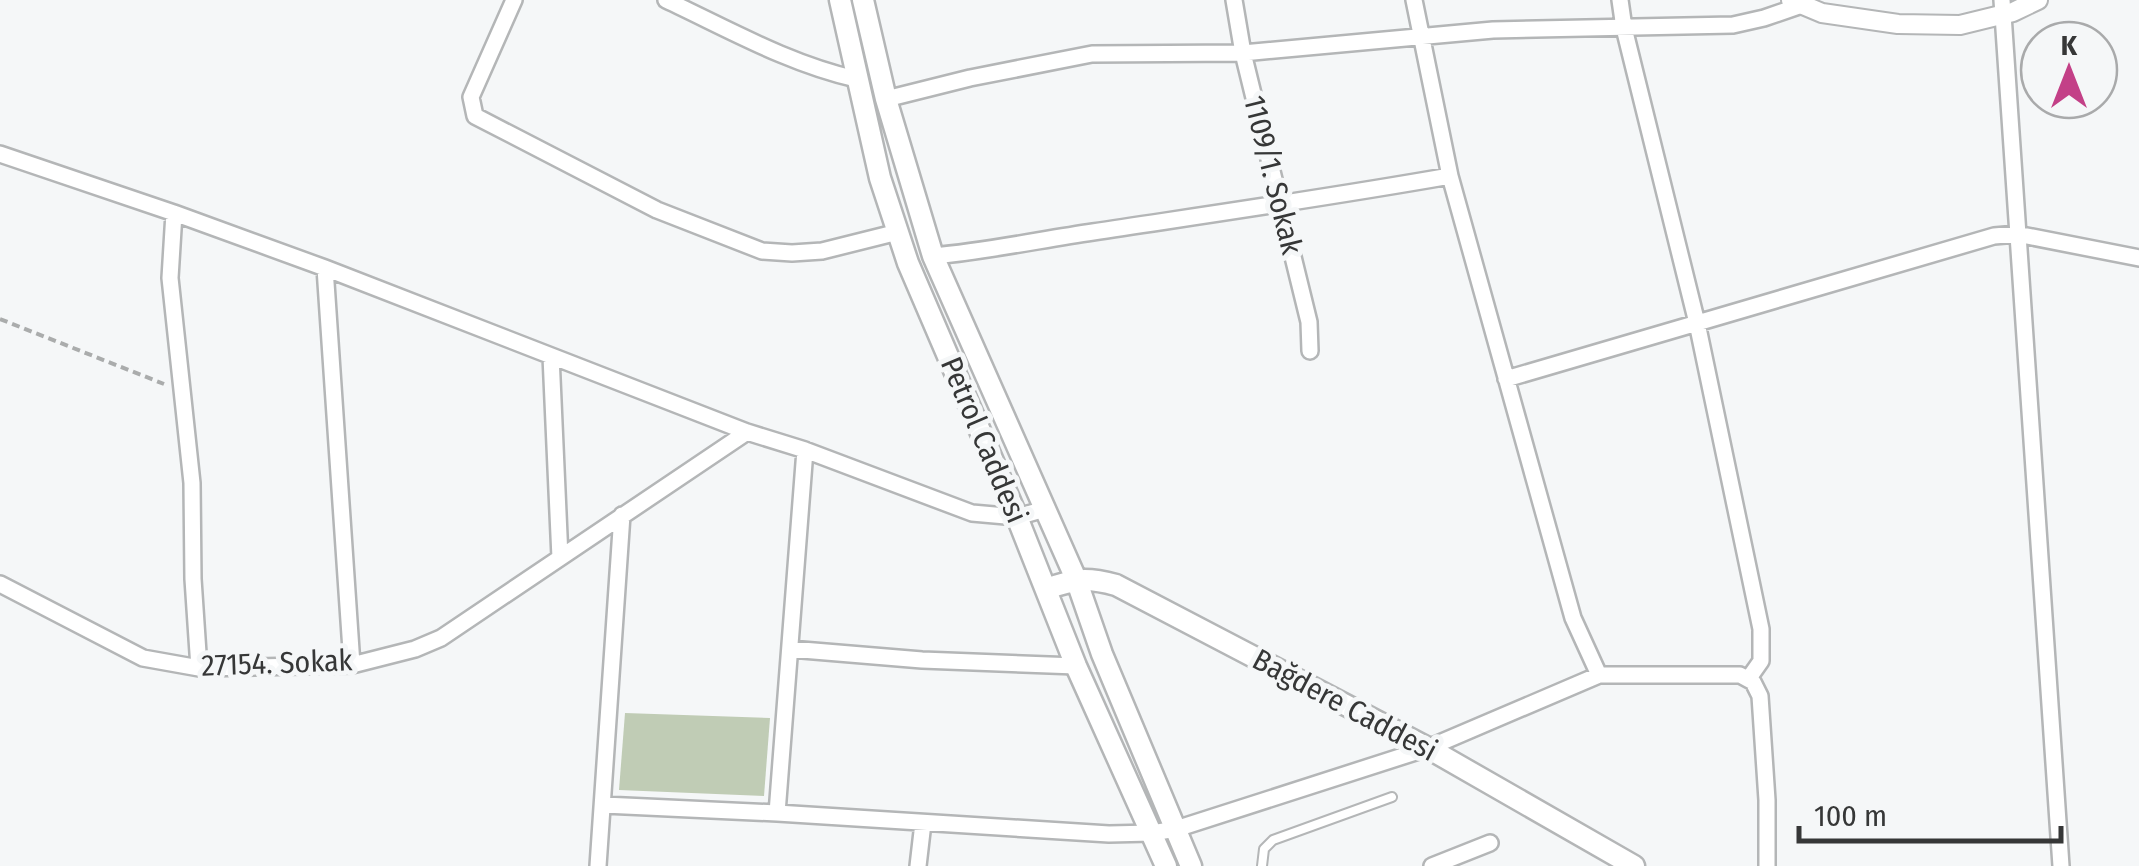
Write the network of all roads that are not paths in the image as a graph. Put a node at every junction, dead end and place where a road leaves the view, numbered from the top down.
1 (514, 0) edge
2 (666, 0) edge
3 (840, 0) edge
4 (863, 0) edge
5 (1234, 0) edge
6 (1414, 0) edge
7 (1620, 0) edge
8 (2038, 0) edge
9 (1798, 2) edge
10 (2002, 7) edge
11 (1624, 28) junction
12 (1423, 38) junction
13 (1243, 53) junction
14 (856, 79) junction
15 (886, 99) junction
16 (0, 154) edge
17 (1450, 176) junction
18 (1280, 205) junction
19 (174, 213) junction
20 (898, 232) junction
21 (2017, 234) junction
22 (934, 256) junction
23 (2139, 258) edge
24 (324, 268) junction
25 (1696, 323) junction
26 (1310, 351) dead end
27 (551, 356) junction
28 (1506, 379) junction
29 (747, 432) junction
30 (805, 450) junction
31 (1045, 509) junction
32 (622, 515) junction
33 (1017, 518) junction
34 (560, 558) junction
35 (1076, 578) junction
36 (0, 584) edge
37 (1046, 589) junction
38 (790, 649) junction
39 (352, 665) junction
40 (1076, 666) junction
41 (199, 668) junction
42 (1599, 675) junction
43 (1750, 678) junction
44 (1428, 748) junction
45 (1392, 798) dead end
46 (604, 805) junction
47 (777, 813) junction
48 (923, 823) junction
49 (1176, 829) junction
50 (1152, 834) junction
51 (1490, 843) dead end
52 (598, 866) edge
53 (918, 866) edge
54 (1166, 866) edge
55 (1191, 866) edge
56 (1262, 866) edge
57 (1432, 866) edge
58 (1634, 866) edge
59 (1767, 866) edge
60 (2061, 866) edge

1 - 20 street
2 - 14 street
3 - 14 main road, Petrol Caddesi
4 - 15 main road
5 - 13 street, 1109/1. Sokak
6 - 12 street
7 - 11 street
8 - 10 street
9 - 10 street
9 - 11 street
10 - 21 street
11 - 12 street
11 - 25 street
12 - 13 street
12 - 17 street
13 - 15 street
13 - 18 street, 1109/1. Sokak
14 - 20 main road, Petrol Caddesi
15 - 22 main road
16 - 19 street
17 - 18 street
17 - 28 street
18 - 22 street
18 - 26 street, 1109/1. Sokak
19 - 24 street
19 - 41 street
20 - 33 main road, Petrol Caddesi
21 - 23 street
21 - 25 street
21 - 60 street
22 - 31 main road
24 - 27 street
24 - 39 street
25 - 28 street
25 - 43 street
27 - 29 street
27 - 34 street
28 - 42 street
29 - 30 street
29 - 32 street, 27154. Sokak
30 - 33 street
30 - 38 street
31 - 33 street
31 - 35 main road
32 - 34 street, 27154. Sokak
32 - 46 street
33 - 37 main road, Petrol Caddesi
34 - 39 street, 27154. Sokak
35 - 37 main road
35 - 44 main road, Bağdere Caddesi
35 - 49 main road
36 - 41 street, 27154. Sokak
37 - 40 main road, Petrol Caddesi
38 - 40 street
38 - 47 street
39 - 41 street, 27154. Sokak
40 - 50 main road, Petrol Caddesi
42 - 43 street
42 - 44 street
43 - 59 street
44 - 49 street
44 - 58 main road, Bağdere Caddesi
45 - 56 lane
46 - 47 street
46 - 52 street
47 - 48 street
48 - 50 street
48 - 53 street
49 - 50 street
49 - 55 main road
50 - 54 main road, Petrol Caddesi
51 - 57 street

